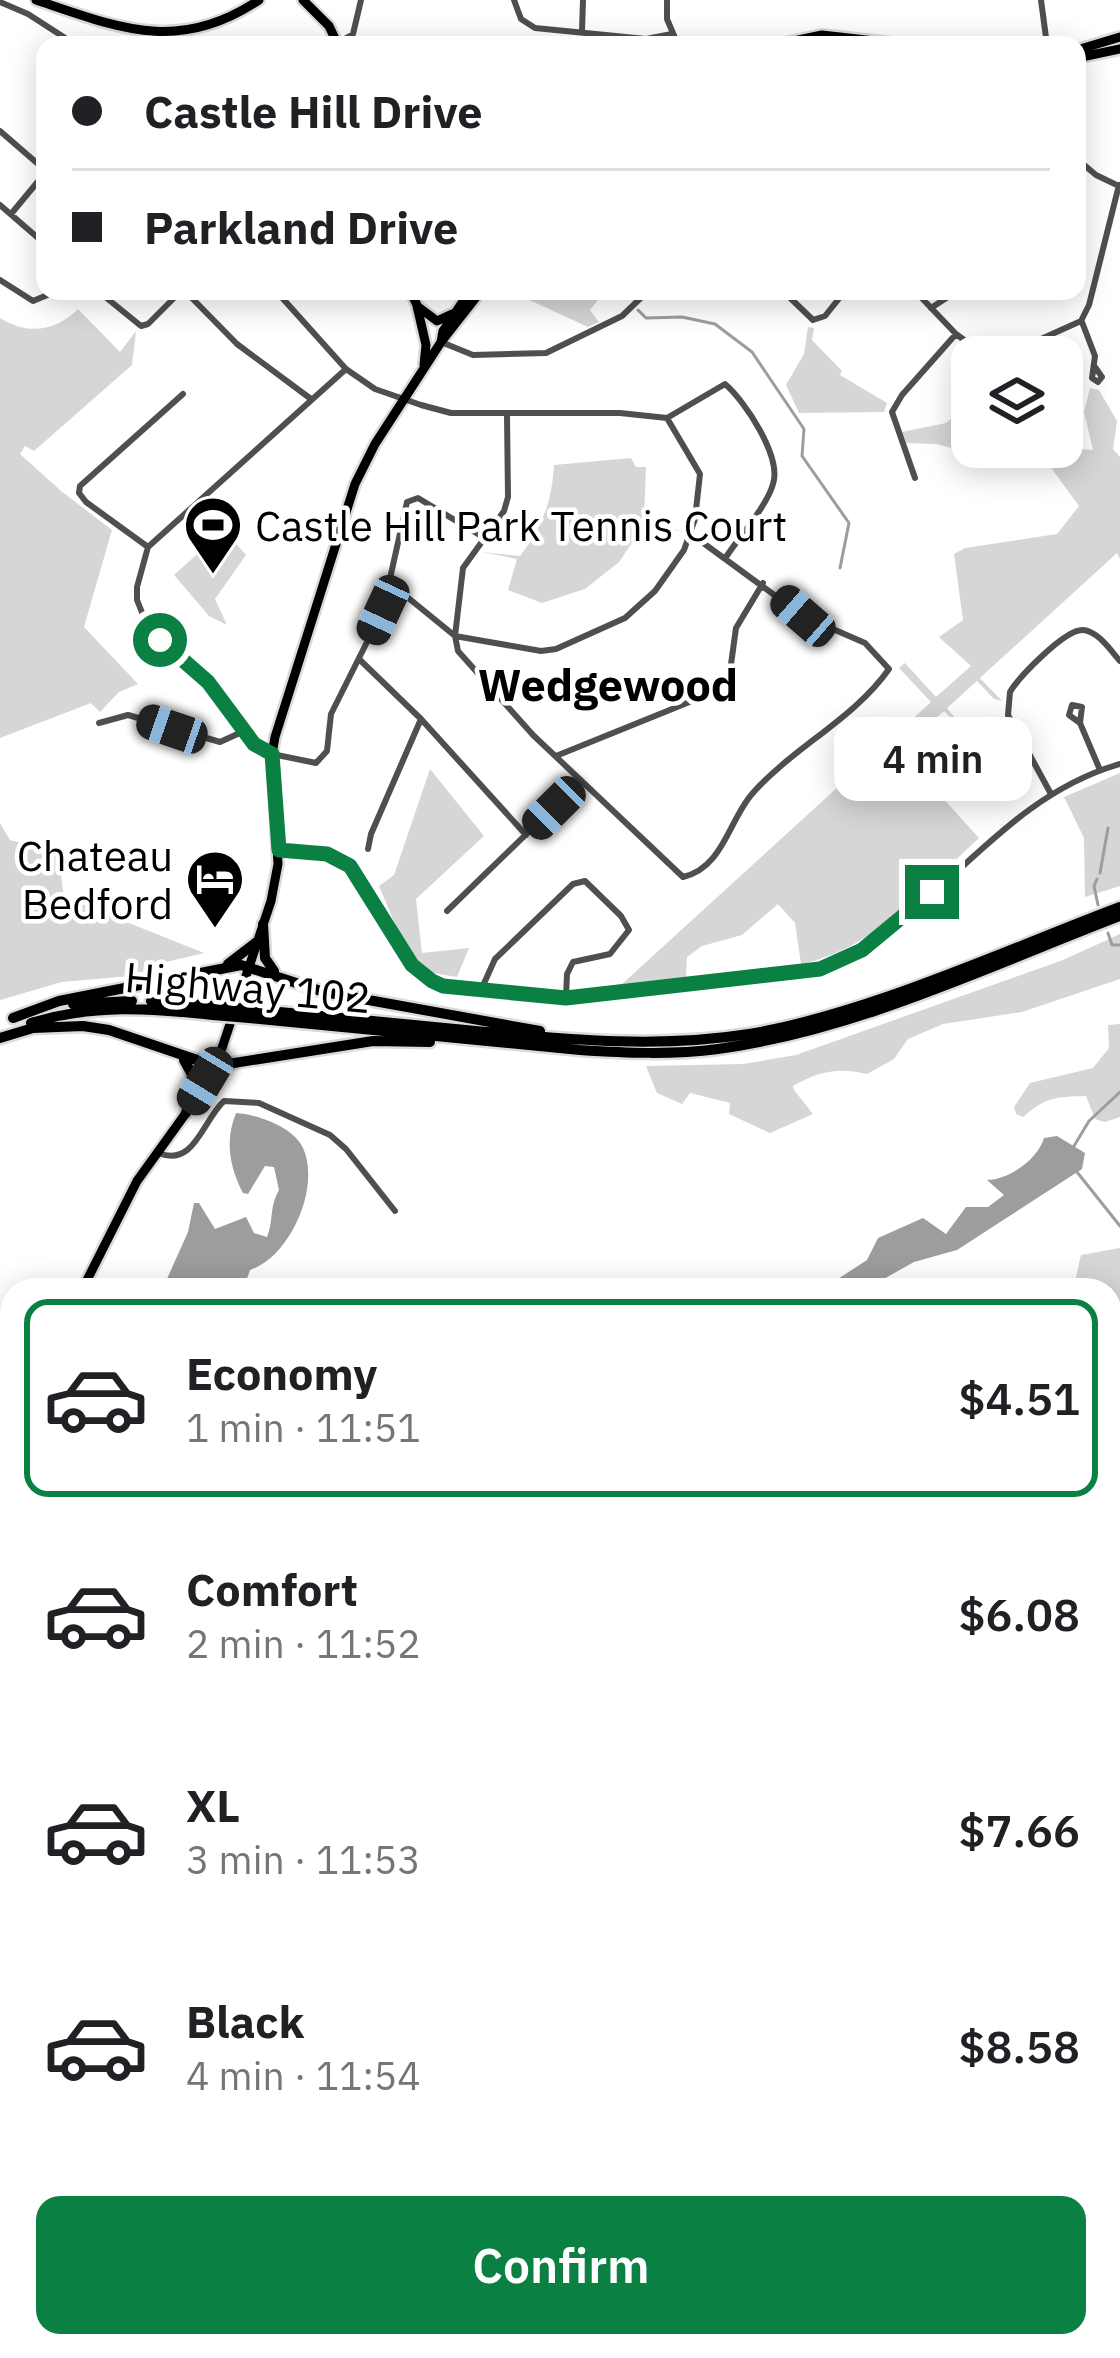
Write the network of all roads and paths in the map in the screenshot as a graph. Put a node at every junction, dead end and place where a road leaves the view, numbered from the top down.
1 (36, 0) edge
2 (259, 0) edge
3 (362, 0) edge
4 (514, 0) edge
5 (583, 0) edge
6 (667, 0) edge
7 (1041, 0) edge
8 (0, 2) edge
9 (306, 2) edge
10 (582, 31) junction
11 (672, 34) joint
12 (62, 36) edge
13 (334, 36) edge
14 (350, 36) edge
15 (605, 36) edge
16 (659, 36) edge
17 (1046, 36) edge
18 (1120, 37) edge
19 (1120, 49) edge
20 (1086, 50) edge
21 (1086, 53) edge
22 (0, 131) edge
23 (36, 163) edge
24 (1086, 167) edge
25 (36, 182) edge
26 (1119, 186) edge
27 (0, 206) edge
28 (10, 214) junction
29 (36, 236) edge
30 (0, 280) edge
31 (36, 300) edge
32 (109, 300) edge
33 (172, 300) edge
34 (192, 300) edge
35 (284, 300) edge
36 (414, 300) edge
37 (463, 300) edge
38 (474, 300) edge
39 (639, 300) edge
40 (792, 300) edge
41 (837, 300) edge
42 (924, 300) edge
43 (944, 300) edge
44 (417, 306) junction
45 (932, 308) junction
46 (455, 311) junction
47 (1082, 321) junction
48 (956, 334) junction
49 (959, 336) edge
50 (1053, 336) edge
51 (441, 343) junction
52 (1095, 367) dead end
53 (346, 369) junction
54 (424, 370) junction
55 (183, 394) dead end
56 (405, 398) junction
57 (311, 399) junction
58 (507, 415) junction
59 (667, 418) junction
60 (915, 478) dead end
61 (691, 534) junction
62 (483, 537) junction
63 (148, 548) junction
64 (726, 557) junction
65 (390, 583) junction
66 (763, 583) junction
67 (455, 636) junction
68 (359, 659) junction
69 (1120, 661) edge
70 (421, 718) junction
71 (99, 723) dead end
72 (1080, 723) dead end
73 (244, 731) junction
74 (272, 754) junction
75 (556, 756) junction
76 (1033, 760) junction
77 (959, 761) dead end
78 (1120, 764) edge
79 (1100, 770) junction
80 (581, 781) junction
81 (1052, 794) junction
82 (526, 835) junction
83 (368, 849) dead end
84 (279, 850) junction
85 (1120, 907) edge
86 (447, 911) dead end
87 (1120, 916) edge
88 (263, 925) junction
89 (258, 941) junction
90 (225, 965) junction
91 (249, 966) junction
92 (276, 974) junction
93 (482, 990) junction
94 (566, 998) junction
95 (213, 1010) junction
96 (249, 1014) junction
97 (6, 1021) edge
98 (0, 1037) edge
99 (595, 1040) junction
100 (556, 1048) junction
101 (176, 1055) junction
102 (215, 1066) junction
103 (186, 1113) junction
104 (156, 1152) junction
105 (395, 1211) dead end
106 (88, 1278) edge

1 - 2 main road
3 - 14 street
4 - 10 street
5 - 10 street
6 - 11 street
7 - 17 street
8 - 12 street
9 - 13 main road
10 - 15 street
11 - 16 street
18 - 20 main road
19 - 21 main road
22 - 23 street
24 - 26 street
25 - 28 street
26 - 47 street
27 - 28 street
28 - 29 street
30 - 31 street
32 - 33 street
34 - 57 street
35 - 53 street
36 - 44 main road
37 - 46 main road
38 - 51 main road
39 - 51 street
40 - 41 street
42 - 45 street
43 - 45 street
44 - 46 main road
44 - 51 main road
44 - 54 main road
45 - 48 street
46 - 51 main road
47 - 50 street
47 - 52 street
48 - 49 street
48 - 60 street
51 - 54 main road
53 - 56 street
53 - 57 street
54 - 56 main road
55 - 63 street
56 - 58 street
56 - 74 main road
57 - 63 street
58 - 59 street
58 - 62 street
59 - 61 street
59 - 64 street
61 - 64 street
61 - 67 street
62 - 65 street
62 - 67 street
63 - 73 street
64 - 66 street
65 - 67 street
65 - 68 street
66 - 75 street
66 - 80 street
67 - 75 street
68 - 70 street
68 - 74 street
69 - 76 street
70 - 82 street
70 - 83 street
71 - 73 street
72 - 79 street
73 - 74 street
74 - 84 main road
75 - 80 street
76 - 77 street
76 - 81 street
78 - 79 street
79 - 81 street
80 - 82 street
81 - 94 street
82 - 86 street
84 - 88 main road
84 - 93 street
85 - 99 highway, Highway 102
87 - 100 highway, Highway 102
88 - 89 main road
88 - 92 highway
89 - 90 highway
89 - 91 main road
90 - 91 highway
90 - 97 highway
91 - 92 highway
91 - 102 main road
92 - 99 highway
93 - 94 street
93 - 94 street
95 - 96 highway, Highway 102, bridge
95 - 97 highway, Highway 102
95 - 98 highway, Highway 102
96 - 99 highway, Highway 102
96 - 100 highway, Highway 102
98 - 101 highway
100 - 102 highway
101 - 102 highway
101 - 103 highway
102 - 103 main road
103 - 104 main road
104 - 105 street
104 - 106 main road

